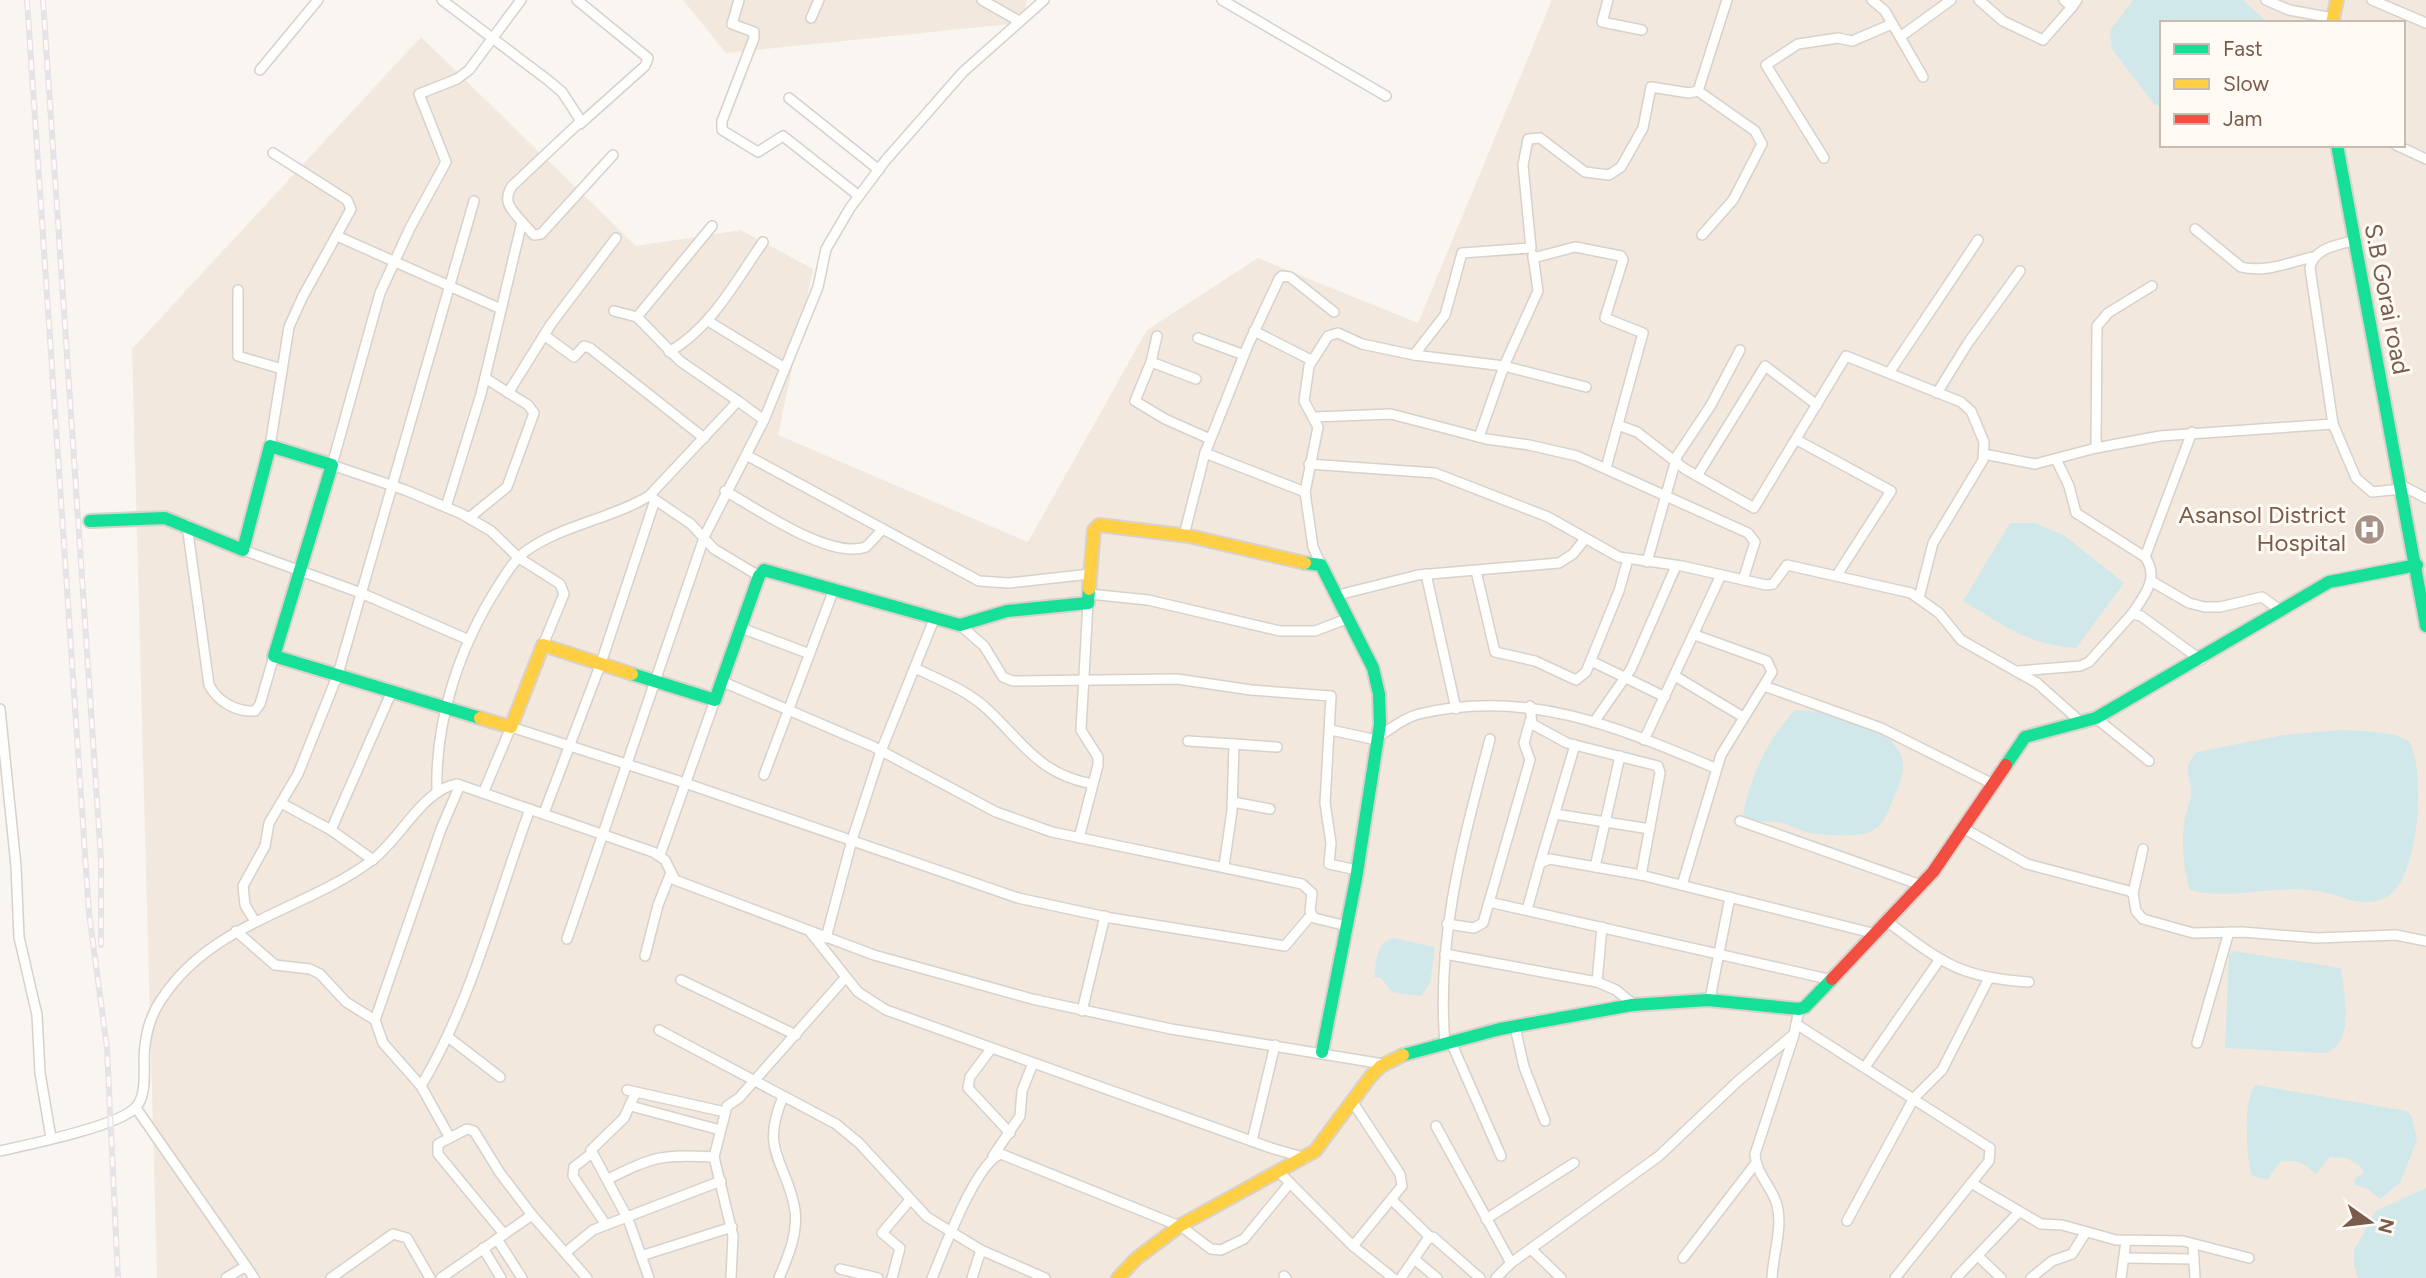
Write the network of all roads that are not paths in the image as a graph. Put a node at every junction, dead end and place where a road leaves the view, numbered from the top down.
1 (318, 0) edge
2 (442, 0) edge
3 (521, 0) edge
4 (577, 0) edge
5 (739, 0) edge
6 (819, 0) edge
7 (982, 0) edge
8 (1044, 0) edge
9 (1222, 0) edge
10 (1608, 0) edge
11 (1727, 0) edge
12 (1872, 0) edge
13 (1951, 0) edge
14 (1979, 0) edge
15 (2064, 0) edge
16 (2266, 0) edge
17 (2337, 0) edge
18 (2372, 0) edge
19 (2074, 4) edge
20 (811, 19) dead end
21 (2332, 20) edge
22 (1019, 21) junction
23 (2426, 23) edge
24 (1892, 24) junction
25 (1642, 30) dead end
26 (494, 37) junction
27 (1900, 37) junction
28 (260, 70) dead end
29 (1923, 77) dead end
30 (1698, 91) junction
31 (1386, 96) dead end
32 (789, 98) dead end
33 (580, 124) junction
34 (2337, 147) edge
35 (2400, 147) edge
36 (273, 153) dead end
37 (613, 155) dead end
38 (1824, 158) dead end
39 (2426, 159) edge
40 (879, 170) junction
41 (859, 196) junction
42 (474, 201) dead end
43 (522, 222) junction
44 (712, 226) dead end
45 (2195, 229) dead end
46 (1702, 235) dead end
47 (337, 236) junction
48 (616, 238) dead end
49 (1978, 240) dead end
50 (2355, 240) junction
51 (764, 242) dead end
52 (1532, 253) junction
53 (2312, 257) junction
54 (393, 262) junction
55 (2020, 271) dead end
56 (2152, 286) dead end
57 (449, 287) junction
58 (239, 290) dead end
59 (501, 309) junction
60 (614, 311) dead end
61 (1334, 312) dead end
62 (637, 317) junction
63 (708, 321) junction
64 (1254, 331) junction
65 (544, 335) junction
66 (1157, 336) dead end
67 (1198, 338) dead end
68 (1741, 350) dead end
69 (669, 352) junction
70 (1244, 355) junction
71 (1414, 355) junction
72 (1311, 360) junction
73 (1151, 362) junction
74 (1504, 366) junction
75 (785, 368) junction
76 (282, 369) junction
77 (1889, 373) junction
78 (485, 378) junction
79 (1196, 379) dead end
80 (1586, 387) dead end
81 (508, 393) junction
82 (1937, 393) junction
83 (738, 401) junction
84 (1817, 405) junction
85 (1314, 417) junction
86 (764, 421) junction
87 (2333, 424) junction
88 (1618, 425) junction
89 (2192, 432) junction
90 (1479, 437) junction
91 (704, 438) junction
92 (1210, 439) junction
93 (1797, 440) junction
94 (270, 446) junction
95 (2096, 448) junction
96 (1205, 453) junction
97 (1984, 454) junction
98 (746, 455) junction
99 (2056, 459) junction
100 (1674, 462) junction
101 (1309, 464) junction
102 (332, 465) junction
103 (1606, 468) junction
104 (1698, 477) junction
105 (391, 485) junction
106 (2402, 487) junction
107 (725, 491) junction
108 (1305, 492) junction
109 (1666, 495) junction
110 (652, 498) junction
111 (2426, 498) edge
112 (446, 507) junction
113 (469, 518) junction
114 (90, 521) dead end
115 (187, 525) junction
116 (883, 529) junction
117 (1184, 535) junction
118 (705, 537) junction
119 (1585, 539) junction
120 (243, 550) junction
121 (2145, 557) junction
122 (519, 558) junction
123 (1628, 559) junction
124 (1647, 562) junction
125 (2421, 564) edge
126 (1321, 565) junction
127 (1676, 566) junction
128 (1476, 570) junction
129 (299, 572) junction
130 (1090, 574) junction
131 (1426, 574) junction
132 (1721, 575) junction
133 (1837, 575) junction
134 (759, 576) junction
135 (1743, 580) junction
136 (2151, 581) junction
137 (834, 589) junction
138 (361, 593) junction
139 (1338, 595) junction
140 (1919, 598) junction
141 (1088, 599) junction
142 (2280, 610) junction
143 (2132, 614) junction
144 (935, 617) junction
145 (1349, 618) junction
146 (960, 625) junction
147 (2426, 626) edge
148 (741, 628) junction
149 (1695, 635) junction
150 (469, 640) junction
151 (543, 645) junction
152 (810, 654) junction
153 (274, 656) junction
154 (2201, 660) junction
155 (1591, 661) junction
156 (601, 663) junction
157 (915, 668) junction
158 (2018, 671) junction
159 (338, 674) junction
160 (1675, 676) junction
161 (1627, 677) junction
162 (1082, 679) junction
163 (722, 681) junction
164 (656, 682) junction
165 (1764, 686) junction
166 (392, 691) junction
167 (1665, 697) junction
168 (715, 700) junction
169 (1530, 706) junction
170 (0, 709) edge
171 (447, 709) junction
172 (790, 709) junction
173 (1456, 709) junction
174 (1743, 717) junction
175 (2096, 718) junction
176 (1530, 721) junction
177 (1594, 722) junction
178 (2081, 722) junction
179 (511, 727) junction
180 (1331, 730) junction
181 (1379, 735) junction
182 (1490, 739) dead end
183 (1644, 740) junction
184 (1188, 741) dead end
185 (1234, 744) junction
186 (1575, 745) junction
187 (570, 746) junction
188 (1278, 747) dead end
189 (881, 751) junction
190 (1620, 757) junction
191 (2149, 761) dead end
192 (626, 764) junction
193 (1715, 768) junction
194 (764, 775) dead end
195 (685, 783) junction
196 (1093, 784) junction
197 (1993, 784) junction
198 (460, 785) junction
199 (438, 791) junction
200 (484, 792) junction
201 (1233, 802) junction
202 (283, 804) junction
203 (530, 809) junction
204 (1270, 809) dead end
205 (544, 813) junction
206 (1555, 814) junction
207 (1740, 821) dead end
208 (1605, 822) junction
209 (1963, 828) junction
210 (331, 830) junction
211 (1650, 830) junction
212 (601, 834) junction
213 (1079, 838) junction
214 (852, 840) junction
215 (2143, 849) dead end
216 (660, 855) junction
217 (373, 860) junction
218 (1541, 863) junction
219 (1224, 866) junction
220 (1595, 867) junction
221 (1357, 870) junction
222 (670, 875) junction
223 (1642, 875) junction
224 (1682, 885) junction
225 (1922, 885) junction
226 (2133, 893) junction
227 (1730, 897) junction
228 (1489, 902) junction
229 (1527, 910) junction
230 (1311, 915) junction
231 (1105, 916) junction
232 (254, 920) junction
233 (1888, 922) junction
234 (1447, 924) junction
235 (1347, 926) junction
236 (1602, 927) junction
237 (236, 932) junction
238 (2229, 932) junction
239 (811, 933) junction
240 (1876, 934) junction
241 (826, 938) junction
242 (567, 939) dead end
243 (2426, 941) edge
244 (1444, 954) junction
245 (1719, 954) junction
246 (645, 957) dead end
247 (1940, 959) junction
248 (845, 978) junction
249 (681, 980) dead end
250 (1832, 980) junction
251 (1988, 980) junction
252 (1597, 982) junction
253 (2029, 982) dead end
254 (1710, 999) junction
255 (1633, 1004) junction
256 (1799, 1010) junction
257 (1082, 1011) junction
258 (375, 1020) junction
259 (1516, 1027) junction
260 (1795, 1029) junction
261 (659, 1030) dead end
262 (796, 1035) junction
263 (448, 1037) junction
264 (1448, 1043) junction
265 (2197, 1043) dead end
266 (1275, 1045) junction
267 (990, 1049) junction
268 (1322, 1052) junction
269 (1033, 1063) junction
270 (1383, 1064) junction
271 (1865, 1067) junction
272 (500, 1077) dead end
273 (753, 1080) junction
274 (421, 1086) junction
275 (783, 1097) junction
276 (1914, 1098) junction
277 (1352, 1101) junction
278 (631, 1106) junction
279 (136, 1108) junction
280 (725, 1112) junction
281 (1545, 1121) dead end
282 (1436, 1126) dead end
283 (720, 1130) junction
284 (1010, 1133) junction
285 (51, 1138) junction
286 (450, 1138) junction
287 (1252, 1141) junction
288 (0, 1151) edge
289 (592, 1153) junction
290 (993, 1156) junction
291 (1501, 1156) dead end
292 (714, 1157) junction
293 (1306, 1158) junction
294 (1574, 1163) dead end
295 (1756, 1163) junction
296 (1278, 1171) junction
297 (608, 1179) junction
298 (721, 1181) junction
299 (1290, 1182) junction
300 (1971, 1183) junction
301 (1392, 1200) junction
302 (909, 1201) junction
303 (2018, 1213) junction
304 (532, 1215) junction
305 (628, 1219) junction
306 (1486, 1219) junction
307 (1847, 1221) dead end
308 (607, 1225) junction
309 (732, 1227) junction
310 (1182, 1227) junction
311 (2086, 1232) junction
312 (950, 1233) junction
313 (500, 1236) junction
314 (1430, 1237) junction
315 (2126, 1241) junction
316 (2193, 1244) junction
317 (1353, 1246) junction
318 (483, 1248) junction
319 (1531, 1248) junction
320 (981, 1250) junction
321 (565, 1253) junction
322 (641, 1256) junction
323 (1978, 1256) junction
324 (1683, 1258) dead end
325 (2124, 1258) junction
326 (2249, 1258) dead end
327 (1414, 1259) junction
328 (2194, 1259) junction
329 (1511, 1264) junction
330 (246, 1266) junction
331 (840, 1269) dead end
332 (452, 1275) edge
333 (226, 1278) edge
334 (254, 1278) edge
335 (331, 1278) edge
336 (430, 1278) edge
337 (441, 1278) edge
338 (500, 1278) edge
339 (522, 1278) edge
340 (587, 1278) edge
341 (649, 1278) edge
342 (732, 1278) edge
343 (779, 1278) edge
344 (878, 1278) edge
345 (892, 1278) edge
346 (932, 1278) edge
347 (972, 1278) edge
348 (1045, 1278) edge
349 (1118, 1278) edge
350 (1394, 1278) edge
351 (1401, 1278) edge
352 (1437, 1278) edge
353 (1480, 1278) edge
354 (1496, 1278) edge
355 (1561, 1278) edge
356 (1772, 1278) edge
357 (1895, 1278) edge
358 (1956, 1278) edge
359 (2001, 1278) edge
360 (2031, 1278) edge
361 (2121, 1278) edge
362 (2195, 1278) edge

1 - 28 street
2 - 26 street
3 - 26 street
4 - 33 street
5 - 41 street
6 - 20 street
7 - 22 street
8 - 22 street
9 - 31 street
10 - 25 street
11 - 30 street
12 - 24 street
13 - 27 street
14 - 19 street
15 - 19 street
16 - 21 street
17 - 21 street
18 - 23 street
22 - 40 street
24 - 27 street
24 - 38 street
26 - 33 street
26 - 54 street
27 - 29 street
30 - 46 street
30 - 52 street
32 - 40 street
33 - 43 street
34 - 50 street, S.B Gorai road
35 - 39 street
36 - 47 street
37 - 43 street
40 - 41 street
41 - 75 street
42 - 57 street
43 - 59 street
44 - 62 street
45 - 53 street
47 - 54 street
47 - 76 street
48 - 65 street
49 - 77 street
50 - 53 street
50 - 106 street, S.B Gorai road
51 - 63 street
52 - 71 street
52 - 74 street
52 - 88 street
53 - 87 street
54 - 57 street
54 - 102 street
55 - 82 street
56 - 95 street
57 - 59 street
57 - 105 street
58 - 76 street
59 - 78 street
60 - 62 street
61 - 64 street
62 - 69 street
63 - 69 street
63 - 75 street
64 - 70 street
64 - 72 street
65 - 81 street
65 - 91 street
66 - 73 street
67 - 70 street
68 - 100 street
69 - 83 street
70 - 92 street
71 - 72 street
71 - 74 street
72 - 85 street
73 - 79 street
73 - 92 street
74 - 80 street
74 - 90 street
75 - 86 street
76 - 94 street
77 - 82 street
77 - 84 street
78 - 81 street
78 - 112 street
81 - 113 street
82 - 97 street
83 - 86 street
83 - 91 street
84 - 93 street
84 - 104 street
85 - 90 street
85 - 101 street
86 - 98 street
87 - 89 street
87 - 106 street
88 - 100 street
88 - 103 street
89 - 95 street
89 - 121 street
90 - 103 street
91 - 110 street
92 - 96 street
93 - 104 street
93 - 133 street
94 - 102 street
94 - 120 street
95 - 99 street
96 - 108 street
96 - 117 street
97 - 99 street
97 - 140 street
98 - 107 street
98 - 116 street
99 - 121 street
100 - 104 street
100 - 109 street
101 - 108 street
101 - 119 street
102 - 105 street
102 - 129 street
103 - 109 street
105 - 112 street
105 - 138 street
106 - 111 street
106 - 125 street, S.B Gorai road
107 - 116 street
107 - 118 street
108 - 126 street
109 - 124 street
109 - 135 street
110 - 118 street
110 - 122 street
110 - 156 street
112 - 113 street
113 - 122 street
114 - 115 street
115 - 120 street
115 - 153 street
116 - 130 street
117 - 126 street
117 - 130 street
118 - 134 street
118 - 164 street
119 - 123 street
119 - 128 street
120 - 129 street
121 - 136 street
122 - 150 street
122 - 151 street
123 - 124 street
123 - 155 street
124 - 127 street
125 - 142 street
125 - 147 street, S.B Gorai road
126 - 139 street
127 - 132 street
127 - 161 street
128 - 131 street
128 - 155 street
129 - 138 street
129 - 153 street
130 - 141 street
131 - 139 street
131 - 173 street
132 - 135 street
132 - 149 street
133 - 135 street
133 - 140 street
134 - 137 street
134 - 148 street
136 - 142 street
136 - 143 street
137 - 144 street
137 - 152 street
138 - 150 street
138 - 159 street
139 - 145 street
140 - 158 street
141 - 145 street
141 - 146 street
141 - 162 street
142 - 154 street
143 - 154 street
143 - 158 street
144 - 146 street
144 - 157 street
145 - 181 street
146 - 162 street
148 - 152 street
148 - 163 street
149 - 160 street
149 - 165 street
150 - 171 street
151 - 156 street
151 - 179 street
152 - 172 street
153 - 159 street
154 - 175 street
155 - 161 street
156 - 164 street
156 - 187 street
157 - 189 street
157 - 196 street
158 - 178 street
159 - 166 street
159 - 202 street
160 - 167 street
160 - 174 street
161 - 167 street
161 - 177 street
162 - 180 street
162 - 196 street
163 - 168 street
163 - 172 street
164 - 168 street
164 - 192 street
165 - 174 street
165 - 197 street
166 - 171 street
166 - 210 street
167 - 183 street
168 - 195 street
169 - 173 street
169 - 176 street
169 - 177 street
170 - 285 street
171 - 179 street
171 - 199 street
172 - 189 street
172 - 194 street
173 - 181 street
174 - 193 street
175 - 178 street
175 - 191 street
176 - 186 street
176 - 228 street
177 - 183 street
178 - 197 street
179 - 187 street
179 - 200 street
180 - 181 street
180 - 221 street
181 - 221 street
182 - 234 street
183 - 193 street
184 - 185 street
185 - 188 street
185 - 201 street
186 - 190 street
186 - 206 street
187 - 192 street
187 - 205 street
189 - 213 street
189 - 214 street
190 - 208 street
190 - 211 street
192 - 195 street
192 - 212 street
193 - 224 street
195 - 214 street
195 - 216 street
196 - 213 street
197 - 209 street
198 - 199 street
198 - 200 street
198 - 258 street
199 - 217 street
200 - 203 street
201 - 204 street
201 - 219 street
202 - 210 street
202 - 232 street
203 - 205 street
203 - 263 street
205 - 212 street
206 - 208 street
206 - 218 street
207 - 225 street
208 - 211 street
208 - 220 street
209 - 225 street
209 - 226 street
210 - 217 street
211 - 223 street
212 - 216 street
212 - 242 street
213 - 219 street
214 - 231 street
214 - 241 street
215 - 226 street
216 - 222 street
217 - 232 street
218 - 220 street
218 - 229 street
219 - 230 street
220 - 223 street
221 - 235 street
222 - 239 street
222 - 246 street
223 - 224 street
224 - 227 street
225 - 233 street
226 - 238 street
227 - 240 street
227 - 245 street
228 - 229 street
228 - 234 street
229 - 236 street
230 - 231 street
230 - 235 street
231 - 257 street
232 - 237 street
233 - 240 street
233 - 247 street
234 - 244 street
235 - 268 street
236 - 245 street
236 - 252 street
237 - 258 street
237 - 279 street
238 - 243 street
238 - 265 street
239 - 241 street
239 - 248 street
240 - 250 street
241 - 257 street
244 - 252 street
244 - 264 street
245 - 250 street
245 - 254 street
247 - 251 street
247 - 271 street
248 - 262 street
248 - 267 street
249 - 262 street
250 - 256 street
251 - 253 street
251 - 276 street
252 - 255 street
254 - 255 street
254 - 256 street
255 - 259 street
256 - 260 street
257 - 266 street
258 - 274 street
259 - 264 street
259 - 281 street
260 - 271 street
260 - 295 street
260 - 319 street
261 - 273 street
262 - 273 street
263 - 272 street
263 - 274 street
264 - 270 street
264 - 291 street
266 - 268 street
266 - 287 street
267 - 269 street
267 - 284 street
268 - 270 street
269 - 284 street
269 - 287 street
270 - 277 street
271 - 276 street
273 - 275 street
273 - 280 street
274 - 286 street
275 - 302 street
275 - 343 street
276 - 300 street
276 - 307 street
277 - 293 street
277 - 301 street
278 - 280 street
278 - 283 street
278 - 289 street
279 - 285 street
279 - 330 street
280 - 283 street
282 - 306 street
283 - 292 street
284 - 290 street
285 - 288 street
286 - 304 street
286 - 313 street
287 - 293 street
289 - 297 street
289 - 308 street
290 - 310 street
290 - 312 street
292 - 297 street
292 - 298 street
293 - 296 street
294 - 306 street
295 - 324 street
295 - 356 street
296 - 299 street
296 - 310 street
297 - 305 street
298 - 305 street
298 - 309 street
299 - 310 street
299 - 317 street
300 - 303 street
300 - 357 street
301 - 314 street
301 - 317 street
302 - 312 street
302 - 345 street
303 - 311 street
303 - 323 street
304 - 313 street
304 - 321 street
305 - 308 street
305 - 322 street
306 - 329 street
308 - 321 street
309 - 322 street
309 - 342 street
310 - 349 street
311 - 315 street
311 - 360 street
312 - 320 street
312 - 346 street
313 - 318 street
313 - 339 street
314 - 327 street
314 - 353 street
315 - 316 street
315 - 325 street
316 - 326 street
316 - 328 street
317 - 350 street
318 - 332 street
318 - 338 street
319 - 329 street
319 - 355 street
320 - 347 street
320 - 348 street
321 - 340 street
322 - 341 street
323 - 358 street
323 - 359 street
325 - 328 street
325 - 361 street
327 - 351 street
327 - 352 street
328 - 362 street
329 - 354 street
330 - 333 street
330 - 334 street
331 - 344 street
332 - 337 street
335 - 336 street

